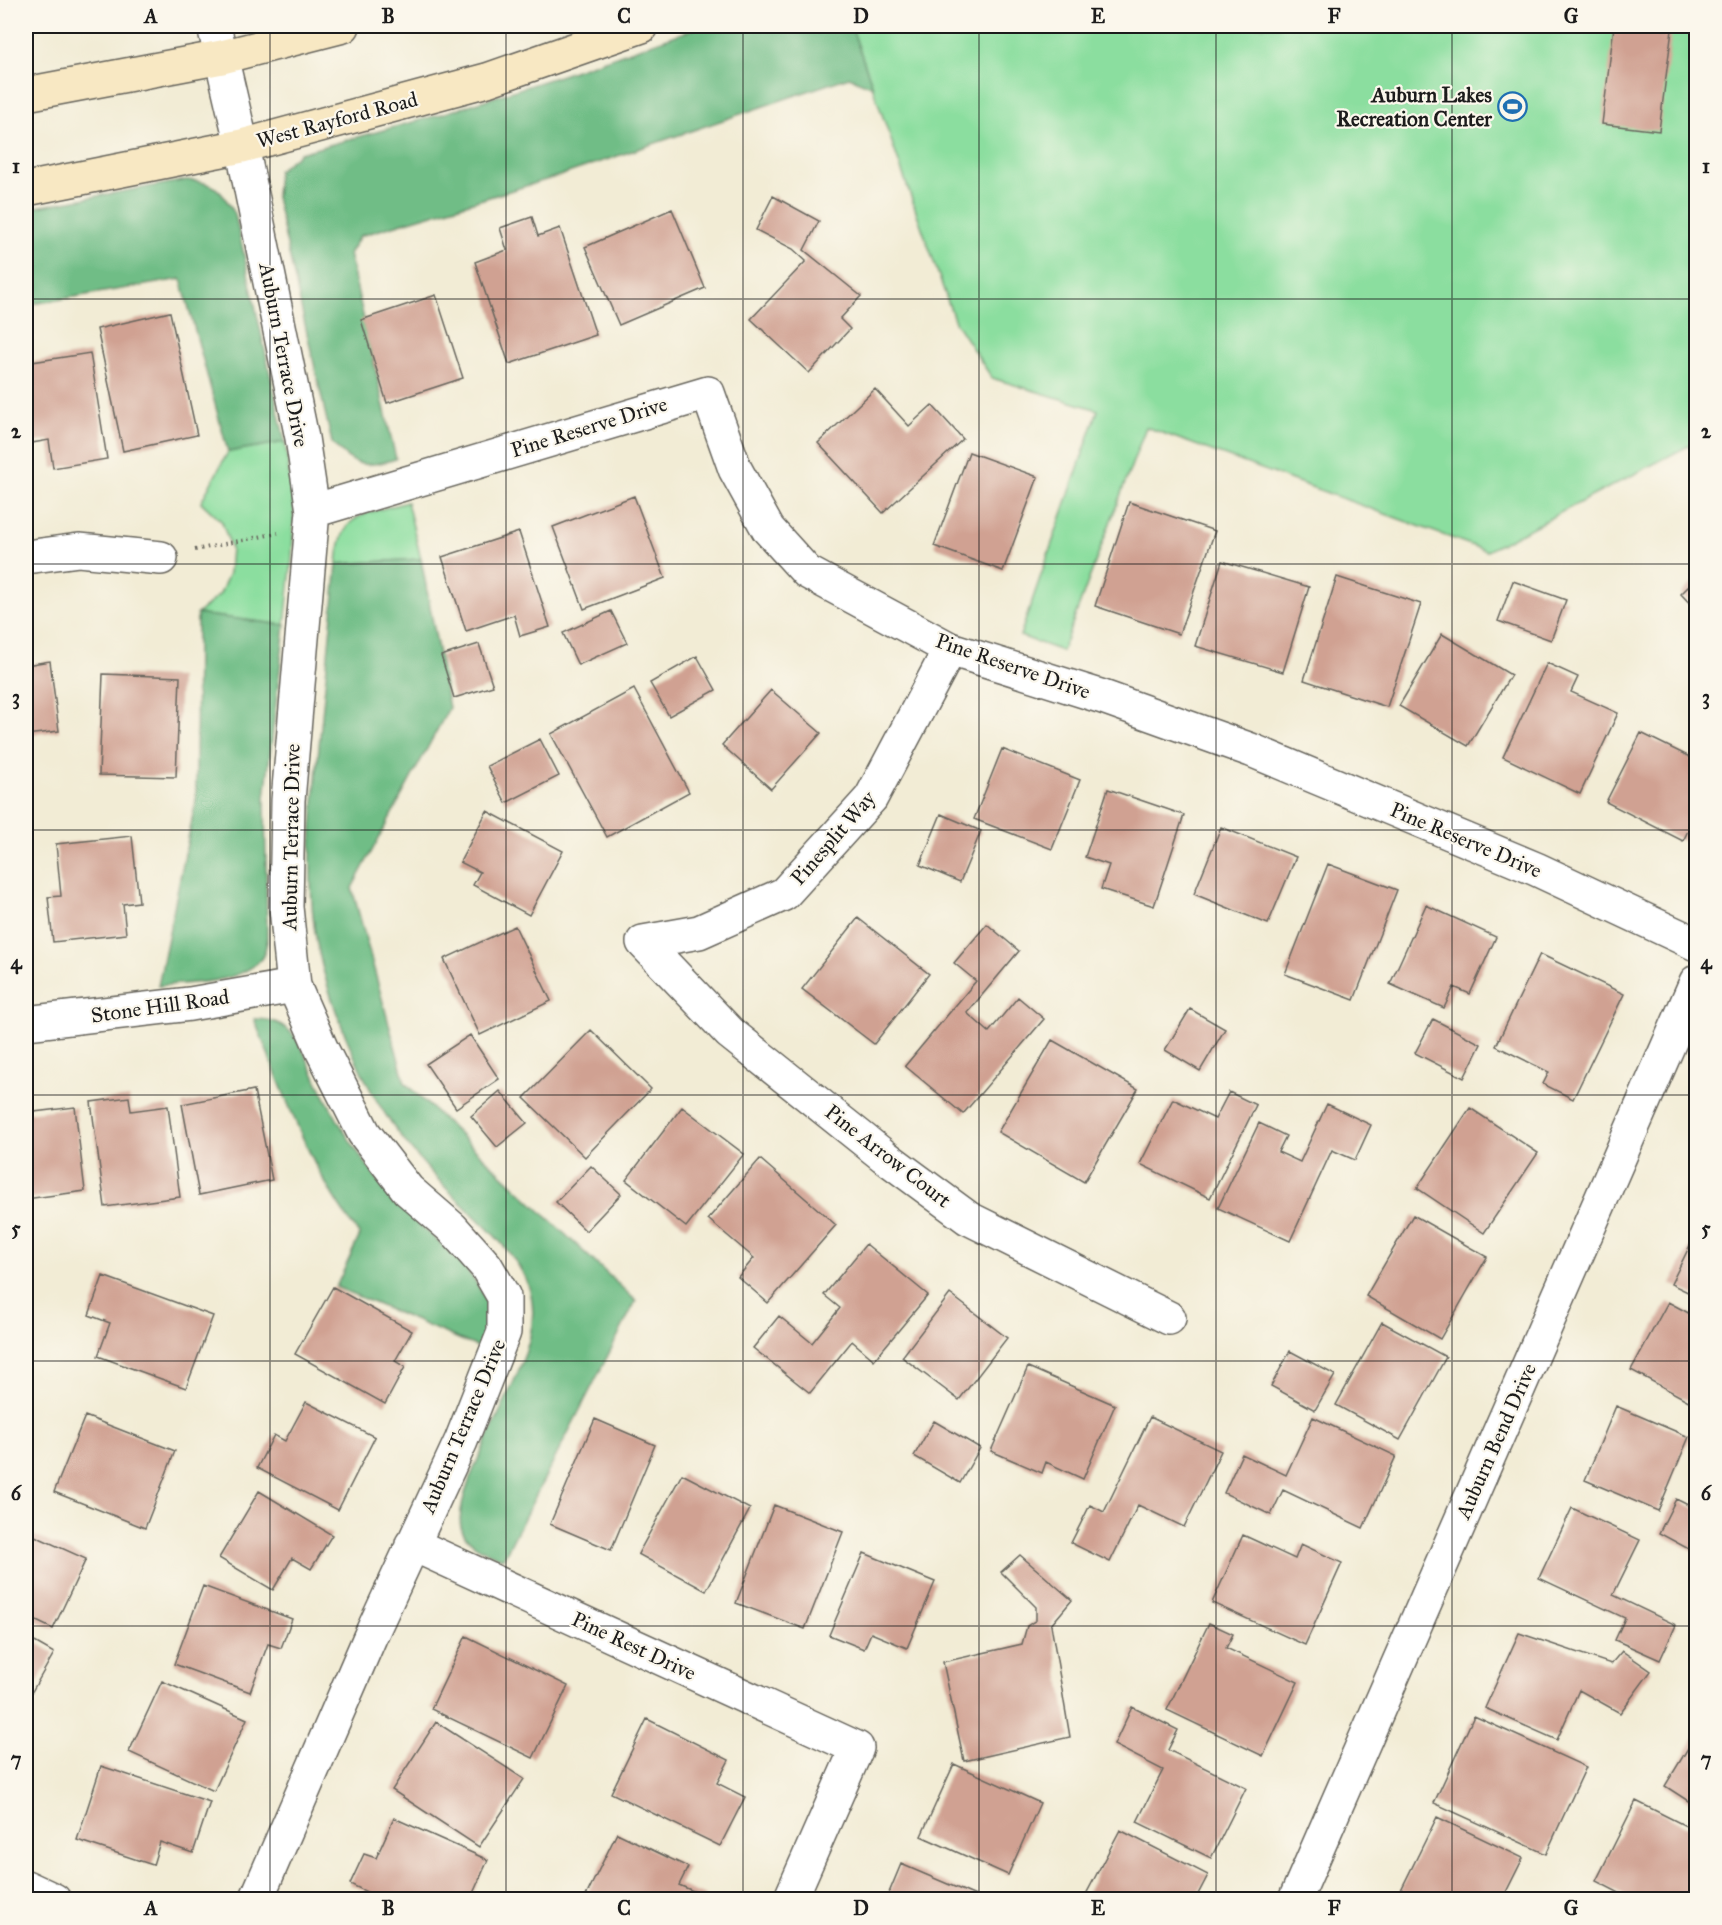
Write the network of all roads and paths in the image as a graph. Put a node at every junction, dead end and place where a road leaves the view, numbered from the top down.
1 (214, 26) edge
2 (343, 26) edge
3 (642, 26) edge
4 (222, 57) junction
5 (26, 94) edge
6 (242, 146) junction
7 (26, 189) edge
8 (312, 518) junction
9 (26, 557) edge
10 (161, 558) joint
11 (950, 649) junction
12 (643, 942) joint
13 (1696, 944) edge
14 (1696, 982) edge
15 (294, 986) junction
16 (26, 1023) edge
17 (1169, 1318) dead end
18 (412, 1544) junction
19 (26, 1887) edge
20 (54, 1899) edge
21 (256, 1899) edge
22 (790, 1899) edge
23 (1295, 1899) edge

1 - 4 street, Auburn Terrace Drive
2 - 4 main road
3 - 6 main road, West Rayford Road
4 - 5 main road
4 - 6 street, Auburn Terrace Drive
6 - 7 main road, West Rayford Road
6 - 8 street, Auburn Terrace Drive
8 - 10 path
8 - 11 street, Pine Reserve Drive
8 - 15 street, Auburn Terrace Drive
9 - 10 street
11 - 12 street, Pinesplit Way
11 - 13 street, Pine Reserve Drive
12 - 17 street, Pine Arrow Court
14 - 23 street, Auburn Bend Drive
15 - 16 street, Stone Hill Road
15 - 18 street, Auburn Terrace Drive
18 - 21 street, Auburn Terrace Drive
18 - 22 street, Pine Rest Drive
19 - 20 street

